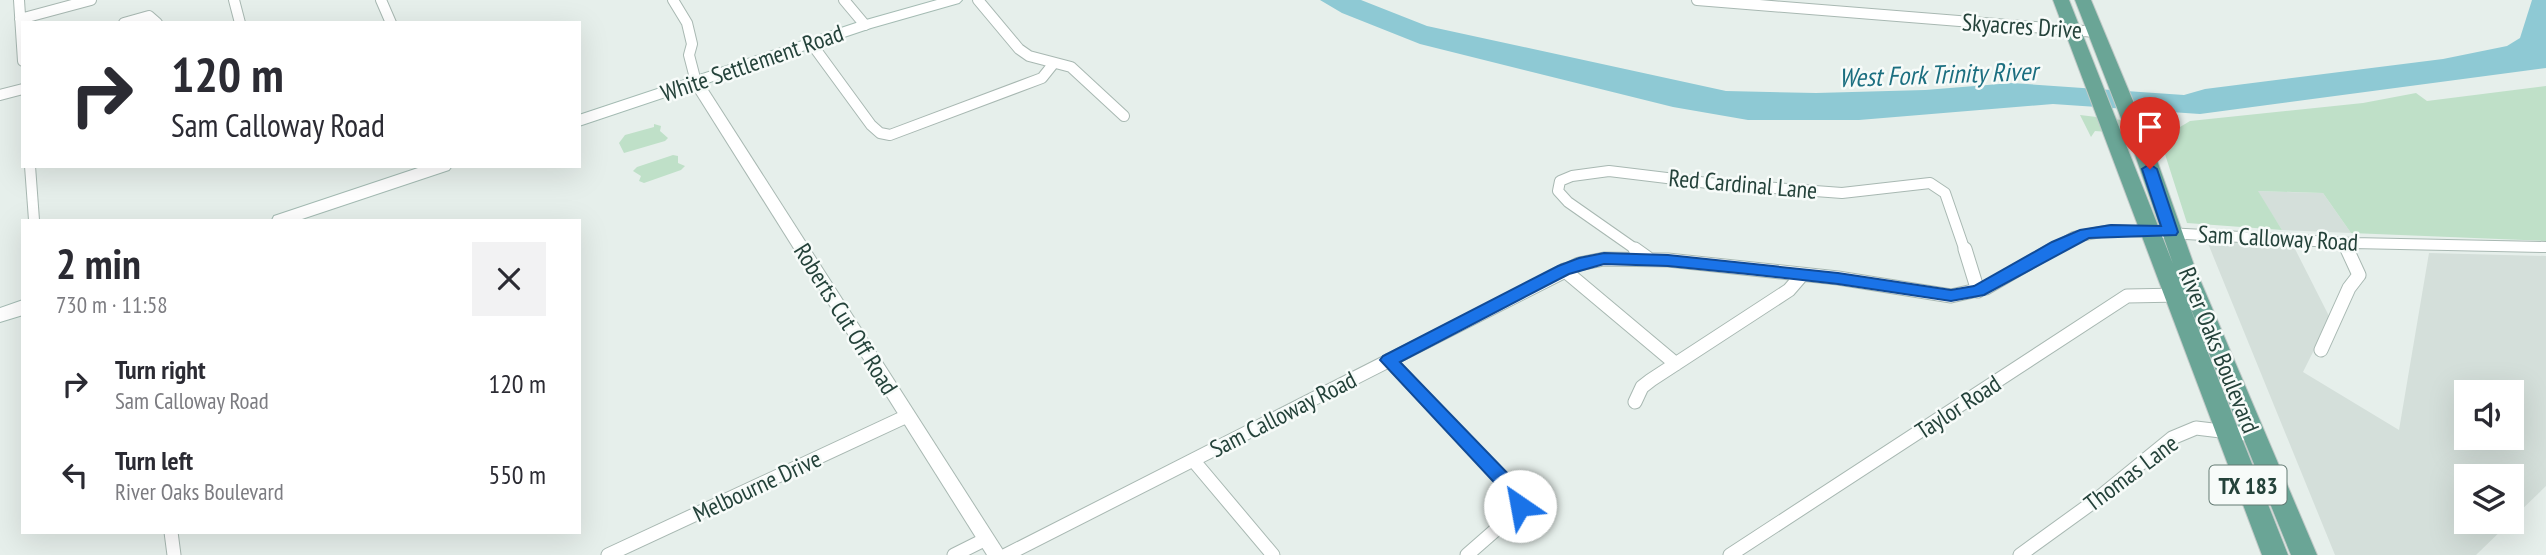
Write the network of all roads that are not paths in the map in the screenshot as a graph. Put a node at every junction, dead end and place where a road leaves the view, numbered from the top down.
1 (19, 0) edge
2 (91, 0) edge
3 (234, 0) edge
4 (381, 0) edge
5 (673, 0) edge
6 (844, 0) edge
7 (942, 0) edge
8 (954, 0) edge
9 (978, 0) edge
10 (1697, 0) edge
11 (2061, 0) edge
12 (2083, 0) edge
13 (924, 7) junction
14 (20, 19) junction
15 (131, 21) edge
16 (155, 21) edge
17 (239, 21) edge
18 (390, 21) edge
19 (865, 25) junction
20 (2073, 30) junction
21 (2096, 32) junction
22 (21, 35) edge
23 (811, 43) junction
24 (1054, 63) junction
25 (696, 82) junction
26 (21, 90) edge
27 (0, 95) edge
28 (21, 97) edge
29 (0, 102) edge
30 (1124, 116) dead end
31 (581, 120) edge
32 (30, 168) edge
33 (437, 168) edge
34 (34, 219) edge
35 (284, 219) edge
36 (2149, 230) junction
37 (2171, 232) junction
38 (2342, 242) junction
39 (2546, 247) edge
40 (1649, 259) junction
41 (1564, 270) junction
42 (1802, 275) junction
43 (1978, 291) junction
44 (2185, 296) junction
45 (21, 308) edge
46 (0, 314) edge
47 (2321, 350) dead end
48 (1389, 360) junction
49 (1676, 364) junction
50 (1635, 402) dead end
51 (907, 416) junction
52 (2227, 430) junction
53 (2254, 435) junction
54 (1193, 460) junction
55 (171, 534) edge
56 (986, 539) junction
57 (174, 555) edge
58 (608, 555) edge
59 (954, 555) edge
60 (997, 555) edge
61 (1006, 555) edge
62 (1273, 555) edge
63 (1466, 555) edge
64 (1730, 555) edge
65 (2020, 555) edge
66 (2274, 555) edge
67 (2304, 555) edge

1 - 14 street
2 - 14 street
3 - 17 street
4 - 18 street
5 - 25 street
6 - 19 street
7 - 13 main road, White Settlement Road
8 - 13 main road, White Settlement Road
9 - 24 street
10 - 20 street, Skyacres Drive
11 - 20 main road, TX 183
12 - 21 main road, TX 183
13 - 19 main road, White Settlement Road
14 - 22 street
15 - 16 street
19 - 23 main road, White Settlement Road
20 - 21 street, Skyacres Drive
20 - 36 main road, River Oaks Boulevard / TX 183
21 - 37 main road, River Oaks Boulevard / TX 183
23 - 24 street
23 - 25 main road, White Settlement Road
24 - 30 street
25 - 31 main road, White Settlement Road
25 - 51 street, Roberts Cut Off Road
26 - 27 street
28 - 29 street
32 - 34 street
33 - 35 main road
36 - 37 street, Sam Calloway Road
36 - 43 street, Sam Calloway Road
36 - 44 main road, River Oaks Boulevard / TX 183
37 - 38 street, Sam Calloway Road
37 - 44 main road, River Oaks Boulevard / TX 183
38 - 39 street, Sam Calloway Road
38 - 47 street
40 - 41 street, Sam Calloway Road
40 - 42 street, Sam Calloway Road
40 - 43 street, Red Cardinal Lane
41 - 48 street, Sam Calloway Road
41 - 49 street
42 - 43 street, Sam Calloway Road
42 - 49 street
44 - 52 main road, River Oaks Boulevard / TX 183
44 - 53 main road, River Oaks Boulevard / TX 183
44 - 64 street, Taylor Road
45 - 46 main road
48 - 54 street, Sam Calloway Road
48 - 63 street
49 - 50 street
51 - 56 street, Roberts Cut Off Road
51 - 58 street, Melbourne Drive
52 - 53 street, Thomas Lane
52 - 65 street, Thomas Lane
52 - 66 main road, River Oaks Boulevard / TX 183
53 - 67 main road, River Oaks Boulevard / TX 183
54 - 61 street, Sam Calloway Road
54 - 62 street
55 - 57 street
56 - 59 street
56 - 60 street, Roberts Cut Off Road

